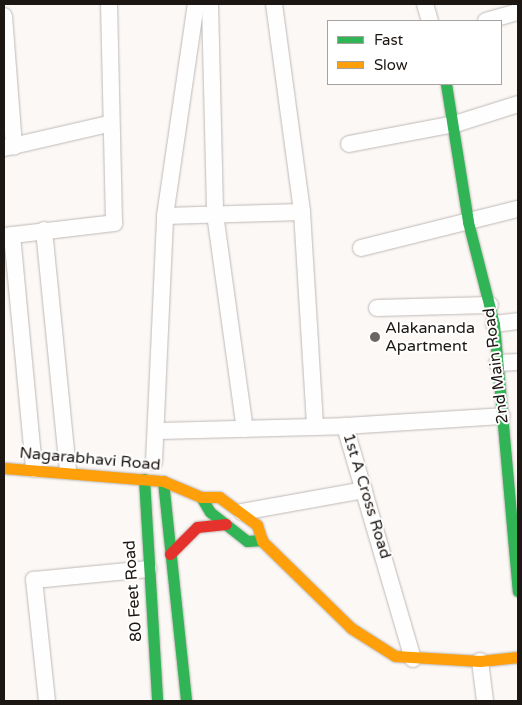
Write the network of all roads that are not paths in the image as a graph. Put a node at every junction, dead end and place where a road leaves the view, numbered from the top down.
1 (110, 4) edge
2 (196, 4) edge
3 (210, 4) edge
4 (274, 4) edge
5 (425, 4) edge
6 (518, 12) edge
7 (4, 16) edge
8 (430, 20) edge
9 (490, 20) edge
10 (446, 85) edge
11 (518, 104) edge
12 (108, 124) junction
13 (456, 124) junction
14 (350, 144) dead end
15 (9, 148) edge
16 (518, 209) edge
17 (302, 212) junction
18 (216, 214) junction
19 (164, 216) junction
20 (468, 222) junction
21 (44, 230) junction
22 (8, 235) edge
23 (361, 248) dead end
24 (490, 306) junction
25 (377, 308) dead end
26 (518, 321) edge
27 (494, 324) junction
28 (518, 362) edge
29 (498, 363) junction
30 (502, 416) junction
31 (315, 425) junction
32 (345, 426) junction
33 (245, 429) junction
34 (158, 432) junction
35 (512, 442) edge
36 (154, 462) junction
37 (4, 468) edge
38 (34, 469) junction
39 (68, 470) junction
40 (144, 479) junction
41 (164, 481) junction
42 (364, 490) junction
43 (201, 497) junction
44 (242, 512) junction
45 (515, 522) edge
46 (226, 524) junction
47 (262, 541) junction
48 (170, 554) junction
49 (148, 569) junction
50 (518, 591) edge
51 (518, 657) edge
52 (413, 659) junction
53 (480, 661) junction
54 (48, 701) edge
55 (157, 701) edge
56 (186, 701) edge
57 (485, 701) edge

1 - 12 street
2 - 19 street
3 - 18 street
4 - 17 street
5 - 8 street
6 - 9 street
7 - 15 street
10 - 13 main road, 2nd Main Road
11 - 13 street
12 - 15 street
12 - 21 street
13 - 14 street
13 - 20 main road, 2nd Main Road
16 - 20 street
17 - 18 street
17 - 31 street
18 - 19 street
18 - 33 street
19 - 34 street
20 - 23 street
20 - 24 main road, 2nd Main Road
21 - 22 street
21 - 39 street
22 - 38 street
24 - 25 street
24 - 27 main road, 2nd Main Road
26 - 27 street
27 - 29 main road, 2nd Main Road
28 - 29 street
29 - 30 main road, 2nd Main Road
30 - 32 street, 1st A Cross Road
30 - 35 main road, 2nd Main Road
31 - 32 street
31 - 33 street
32 - 42 street, 1st A Cross Road
33 - 34 street
34 - 36 street
35 - 45 main road, 2nd Main Road
36 - 40 street
36 - 41 street
37 - 38 main road, Nagarabhavi Road
38 - 39 main road, Nagarabhavi Road
39 - 40 main road, Nagarabhavi Road
40 - 41 main road, Nagarabhavi Road
40 - 49 main road, 80 Feet Road
41 - 43 main road, Nagarabhavi Road
41 - 48 main road
42 - 44 street
42 - 52 street, 1st A Cross Road
43 - 44 main road, Nagarabhavi Road
43 - 46 main road, Nagarabhavi Road
44 - 47 main road, Nagarabhavi Road
45 - 50 main road, 2nd Main Road
46 - 47 main road, Nagarabhavi Road
46 - 48 main road
47 - 52 main road, Nagarabhavi Road
48 - 56 main road
49 - 54 street
49 - 55 main road, 80 Feet Road
51 - 53 main road, Nagarabhavi Road
52 - 53 main road, Nagarabhavi Road
53 - 57 street

